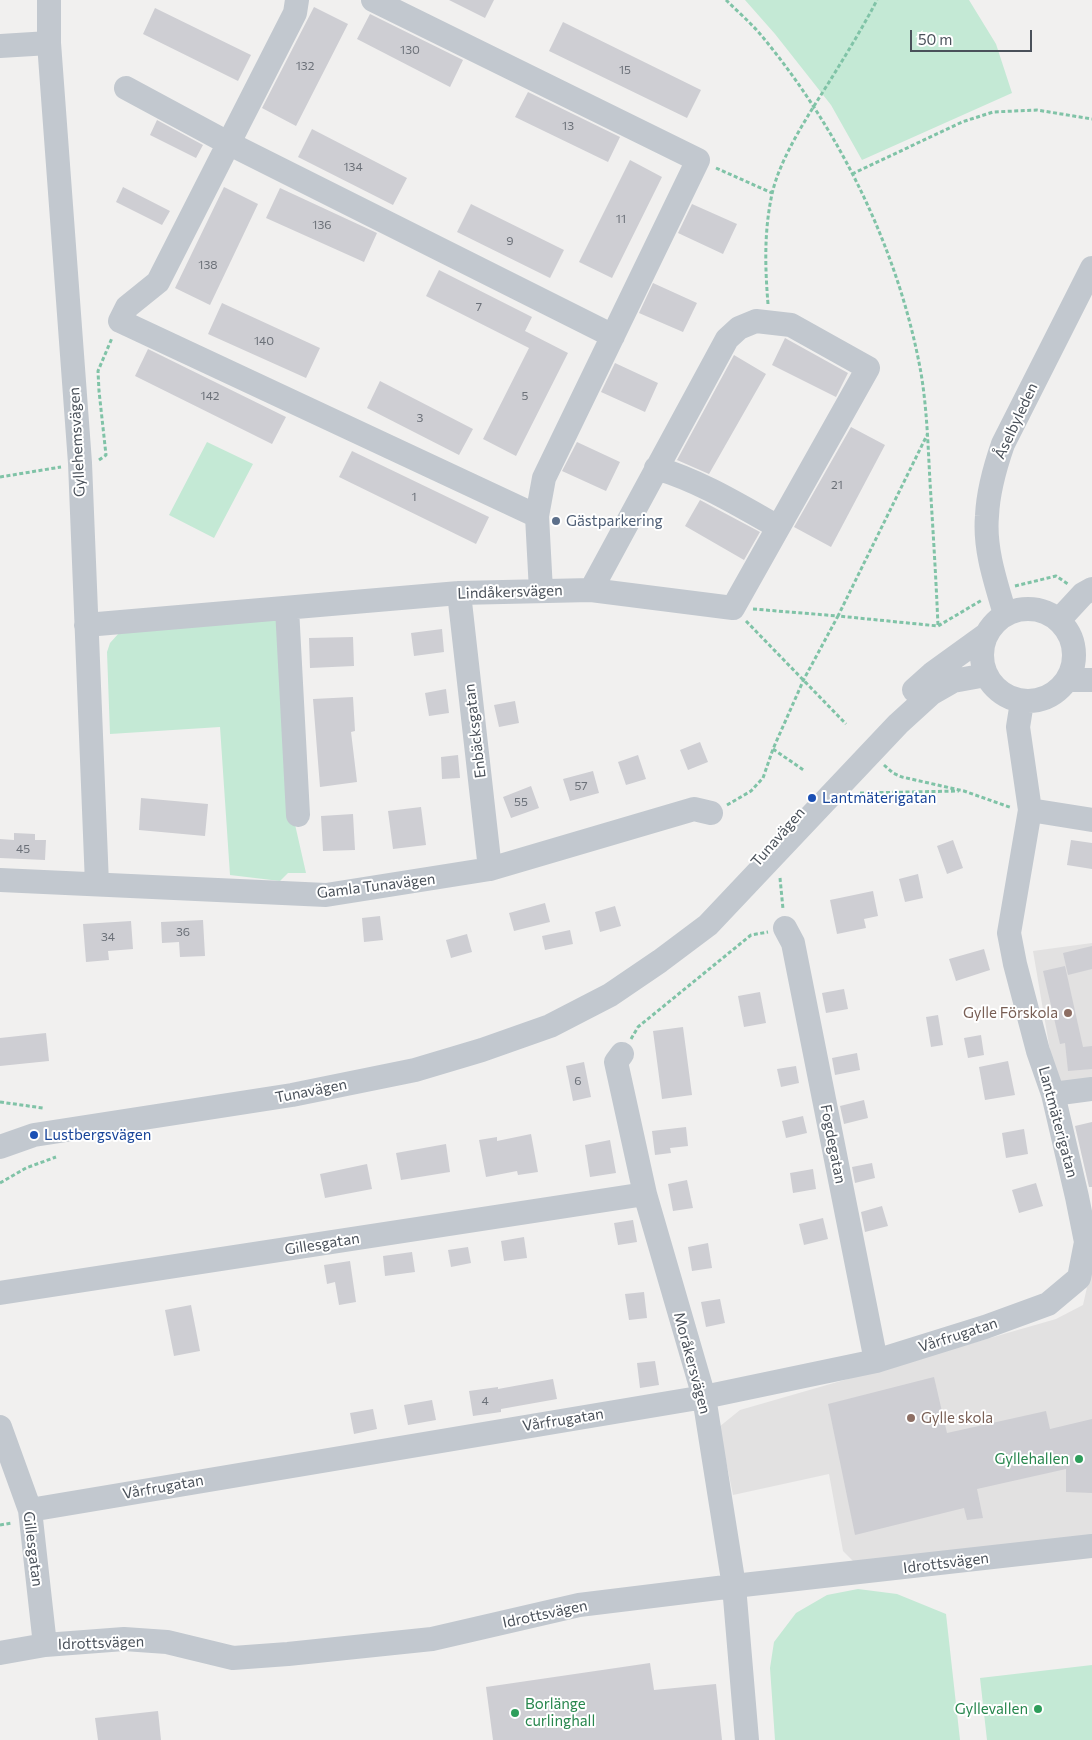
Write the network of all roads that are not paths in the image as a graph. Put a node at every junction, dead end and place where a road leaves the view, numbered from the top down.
1 (49, 0) edge
2 (297, 0) edge
3 (373, 0) edge
4 (50, 43) junction
5 (0, 46) edge
6 (126, 88) dead end
7 (228, 143) junction
8 (1092, 268) edge
9 (613, 336) junction
10 (656, 468) junction
11 (537, 516) junction
12 (778, 527) junction
13 (591, 590) junction
14 (541, 591) junction
15 (1088, 591) edge
16 (459, 593) junction
17 (287, 608) junction
18 (1006, 614) junction
19 (1059, 620) junction
20 (86, 625) junction
21 (987, 634) junction
22 (986, 675) junction
23 (1068, 680) junction
24 (1092, 680) edge
25 (1022, 702) junction
26 (1030, 810) junction
27 (711, 813) road end
28 (298, 815) dead end
29 (1092, 820) edge
30 (490, 869) junction
31 (0, 880) edge
32 (97, 884) junction
33 (785, 928) road end
34 (610, 995) junction
35 (622, 1054) road end
36 (1092, 1089) edge
37 (1053, 1094) junction
38 (0, 1147) edge
39 (645, 1194) junction
40 (1079, 1278) joint
41 (0, 1293) edge
42 (876, 1361) junction
43 (704, 1397) junction
44 (0, 1427) edge
45 (30, 1510) junction
46 (1092, 1546) edge
47 (734, 1586) junction
48 (45, 1645) junction
49 (0, 1653) edge
50 (746, 1740) edge

1 - 4 street, Gyllehemsvägen
2 - 7 street
3 - 9 street
4 - 5 street
4 - 20 street, Gyllehemsvägen
6 - 7 street
7 - 9 street
7 - 11 street
8 - 18 street, Åselbyleden
9 - 11 street
10 - 12 street
10 - 12 street
10 - 13 street
11 - 14 street
12 - 13 street, Lindåkersvägen
13 - 14 street, Lindåkersvägen
14 - 16 street, Lindåkersvägen
15 - 19 street
16 - 17 street, Lindåkersvägen
16 - 30 street, Enbäcksgatan
17 - 20 street, Lindåkersvägen
17 - 28 street
18 - 19 street
18 - 21 street
19 - 23 street
20 - 32 street, Gyllehemsvägen
21 - 22 street
21 - 34 street, Tunavägen
22 - 25 street
22 - 34 street, Tunavägen
23 - 24 street
23 - 25 street
25 - 26 street, Lantmäterigatan
26 - 29 street
26 - 37 street, Lantmäterigatan
27 - 30 street, Gamla Tunavägen
30 - 32 street, Gamla Tunavägen
31 - 32 street, Gamla Tunavägen
33 - 42 street, Fogdegatan
34 - 38 street, Tunavägen
35 - 39 street, Moråkersvägen
36 - 37 street
37 - 40 street, Lantmäterigatan
39 - 41 street, Gillesgatan
39 - 43 street, Moråkersvägen
40 - 42 street, Vårfrugatan
42 - 43 street, Vårfrugatan
43 - 45 street, Vårfrugatan
43 - 47 street, Moråkersvägen
44 - 45 street, Gillesgatan
45 - 48 street, Gillesgatan
46 - 47 street, Idrottsvägen
47 - 48 street, Idrottsvägen
47 - 50 street, Moråkersvägen
48 - 49 street, Idrottsvägen

